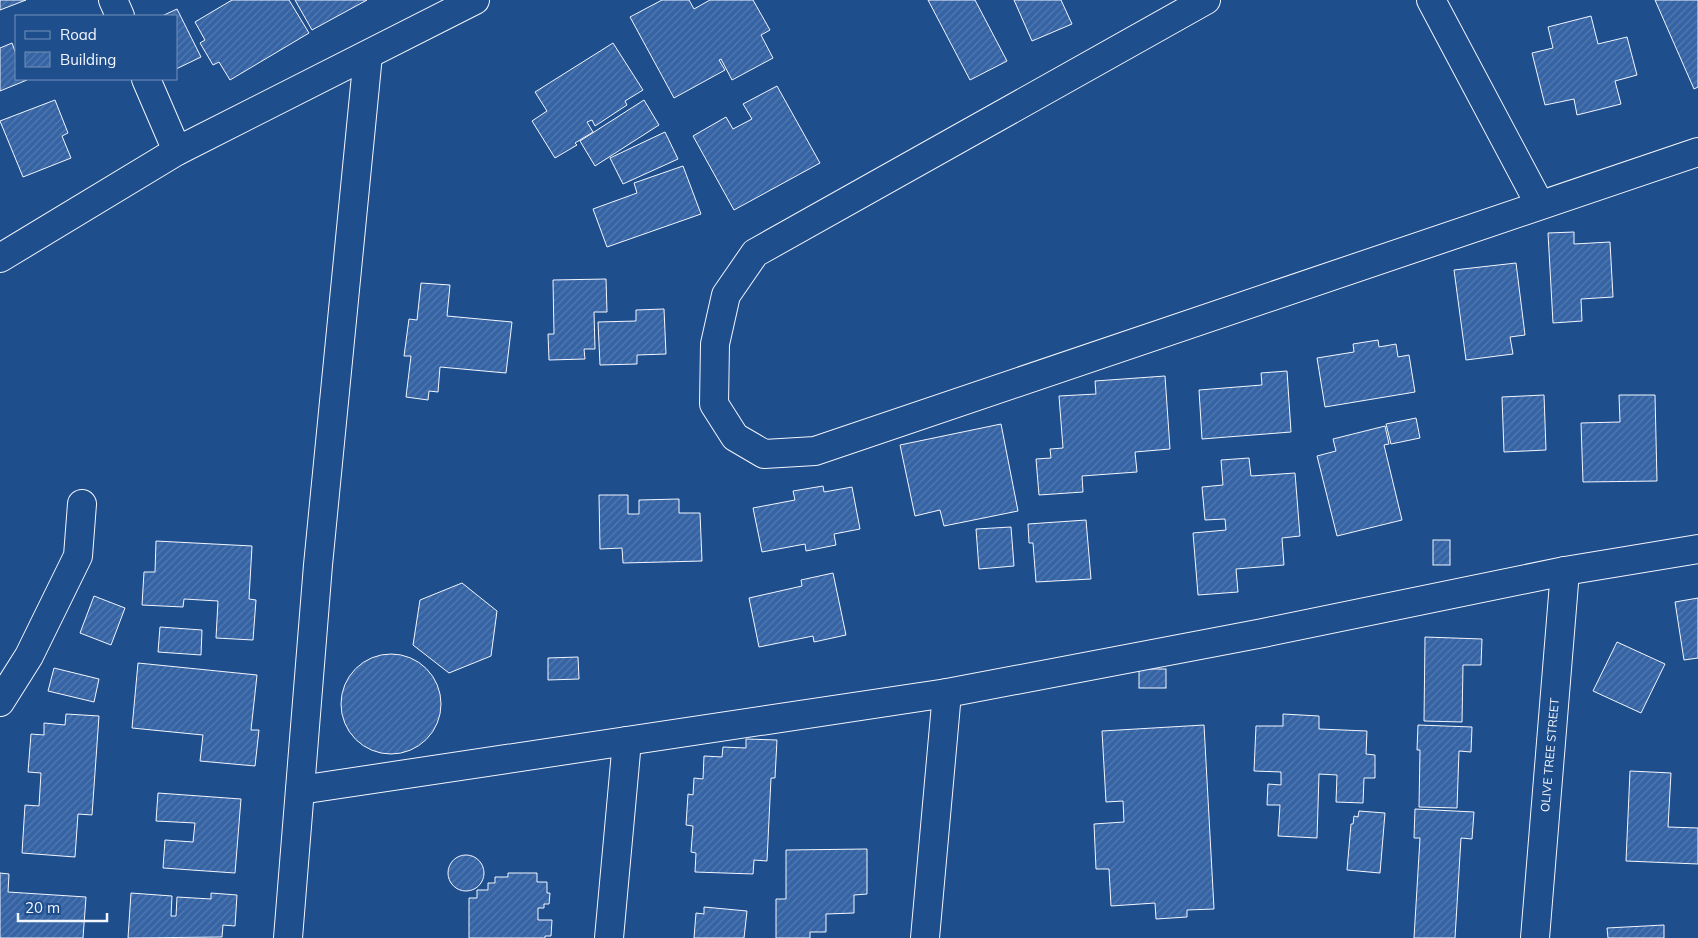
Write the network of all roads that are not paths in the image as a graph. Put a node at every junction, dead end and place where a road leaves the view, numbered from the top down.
1 (113, 0) edge
2 (476, 0) edge
3 (1206, 0) edge
4 (1431, 0) edge
5 (120, 15) edge
6 (368, 55) junction
7 (146, 80) edge
8 (177, 151) junction
9 (1698, 152) edge
10 (1540, 205) junction
11 (0, 258) edge
12 (82, 504) dead end
13 (1698, 549) edge
14 (1565, 571) junction
15 (947, 693) junction
16 (0, 702) edge
17 (627, 741) junction
18 (300, 790) junction
19 (288, 938) edge
20 (609, 938) edge
21 (925, 938) edge
22 (1534, 938) edge

1 - 5 street
2 - 6 street
3 - 10 street
4 - 10 street
6 - 8 street
6 - 18 street
7 - 8 street
8 - 11 street
9 - 10 street
12 - 16 street
13 - 14 street
14 - 15 street
14 - 22 street, OLIVE TREE STREET
15 - 17 street
15 - 21 street
17 - 18 street
17 - 20 street
18 - 19 street

